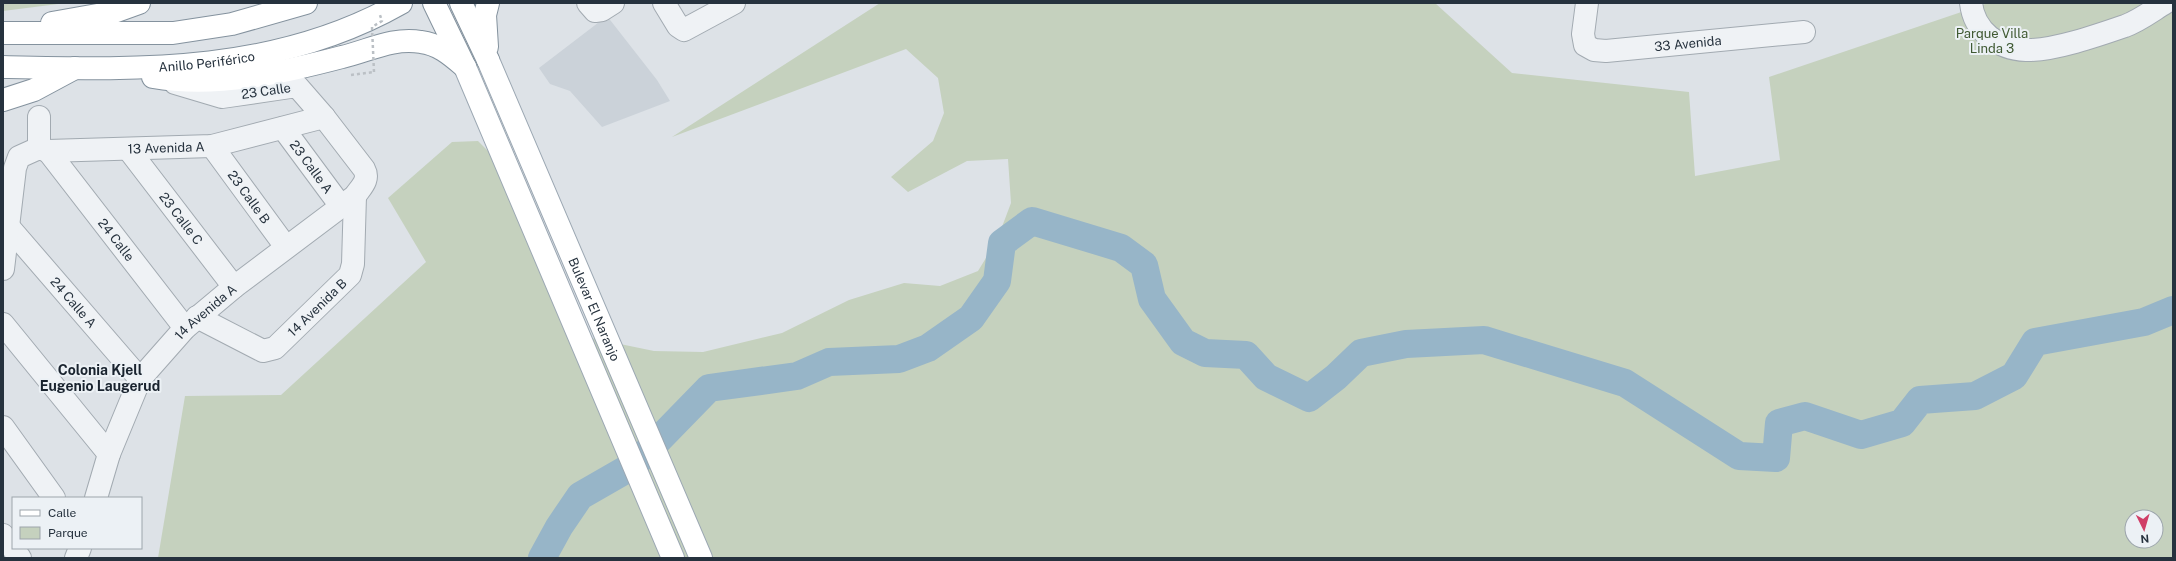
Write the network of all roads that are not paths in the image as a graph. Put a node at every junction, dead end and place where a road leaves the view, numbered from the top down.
1 (139, 3) edge
2 (306, 3) edge
3 (401, 3) edge
4 (434, 3) edge
5 (462, 3) edge
6 (488, 3) edge
7 (664, 3) edge
8 (734, 3) edge
9 (1588, 3) edge
10 (1971, 3) edge
11 (2165, 3) edge
12 (121, 7) edge
13 (1804, 32) dead end
14 (3, 33) edge
15 (488, 60) junction
16 (3, 67) edge
17 (114, 67) junction
18 (465, 67) junction
19 (75, 68) junction
20 (155, 77) junction
21 (3, 100) edge
22 (39, 117) dead end
23 (324, 117) junction
24 (283, 128) junction
25 (212, 146) junction
26 (43, 149) junction
27 (129, 150) junction
28 (9, 167) edge
29 (364, 169) joint
30 (347, 201) junction
31 (7, 225) junction
32 (286, 247) junction
33 (3, 269) edge
34 (234, 287) junction
35 (191, 323) junction
36 (3, 324) edge
37 (275, 348) joint
38 (140, 380) junction
39 (3, 427) edge
40 (109, 454) junction
41 (53, 497) edge
42 (96, 497) edge
43 (3, 535) edge
44 (12, 547) edge
45 (13, 549) edge
46 (20, 558) edge
47 (673, 558) edge
48 (701, 558) edge

1 - 12 main road
2 - 14 main road
3 - 17 main road, Anillo Periférico
4 - 18 main road, Bulevar El Naranjo
5 - 15 main road
6 - 15 main road
7 - 8 street
9 - 13 street, 33 Avenida
10 - 11 street
12 - 14 main road
15 - 48 main road, Bulevar El Naranjo
16 - 19 main road, Anillo Periférico
17 - 19 main road, Anillo Periférico
17 - 20 main road
18 - 20 main road
18 - 47 main road, Bulevar El Naranjo
19 - 21 main road
20 - 23 street, 23 Calle
22 - 26 street
23 - 24 street, 13 Avenida A
23 - 29 street, 23 Calle
24 - 25 street, 13 Avenida A
24 - 30 street, 23 Calle A
25 - 27 street, 13 Avenida A
25 - 32 street, 23 Calle B
26 - 27 street, 13 Avenida A
26 - 28 street, 13 Avenida A
26 - 35 street, 24 Calle
27 - 34 street, 23 Calle C
28 - 31 street, 13 Avenida A
29 - 30 street, 14 Avenida A
30 - 32 street, 14 Avenida A
30 - 37 street, 14 Avenida B
31 - 33 street, 13 Avenida A
31 - 38 street, 24 Calle A
32 - 34 street, 14 Avenida A
34 - 35 street, 14 Avenida A
35 - 37 street, 24 Calle
35 - 38 street, 14 Avenida A
36 - 40 street
38 - 40 street, 14 Avenida A
39 - 41 street
40 - 42 street, 14 Avenida A
43 - 44 street
45 - 46 street

